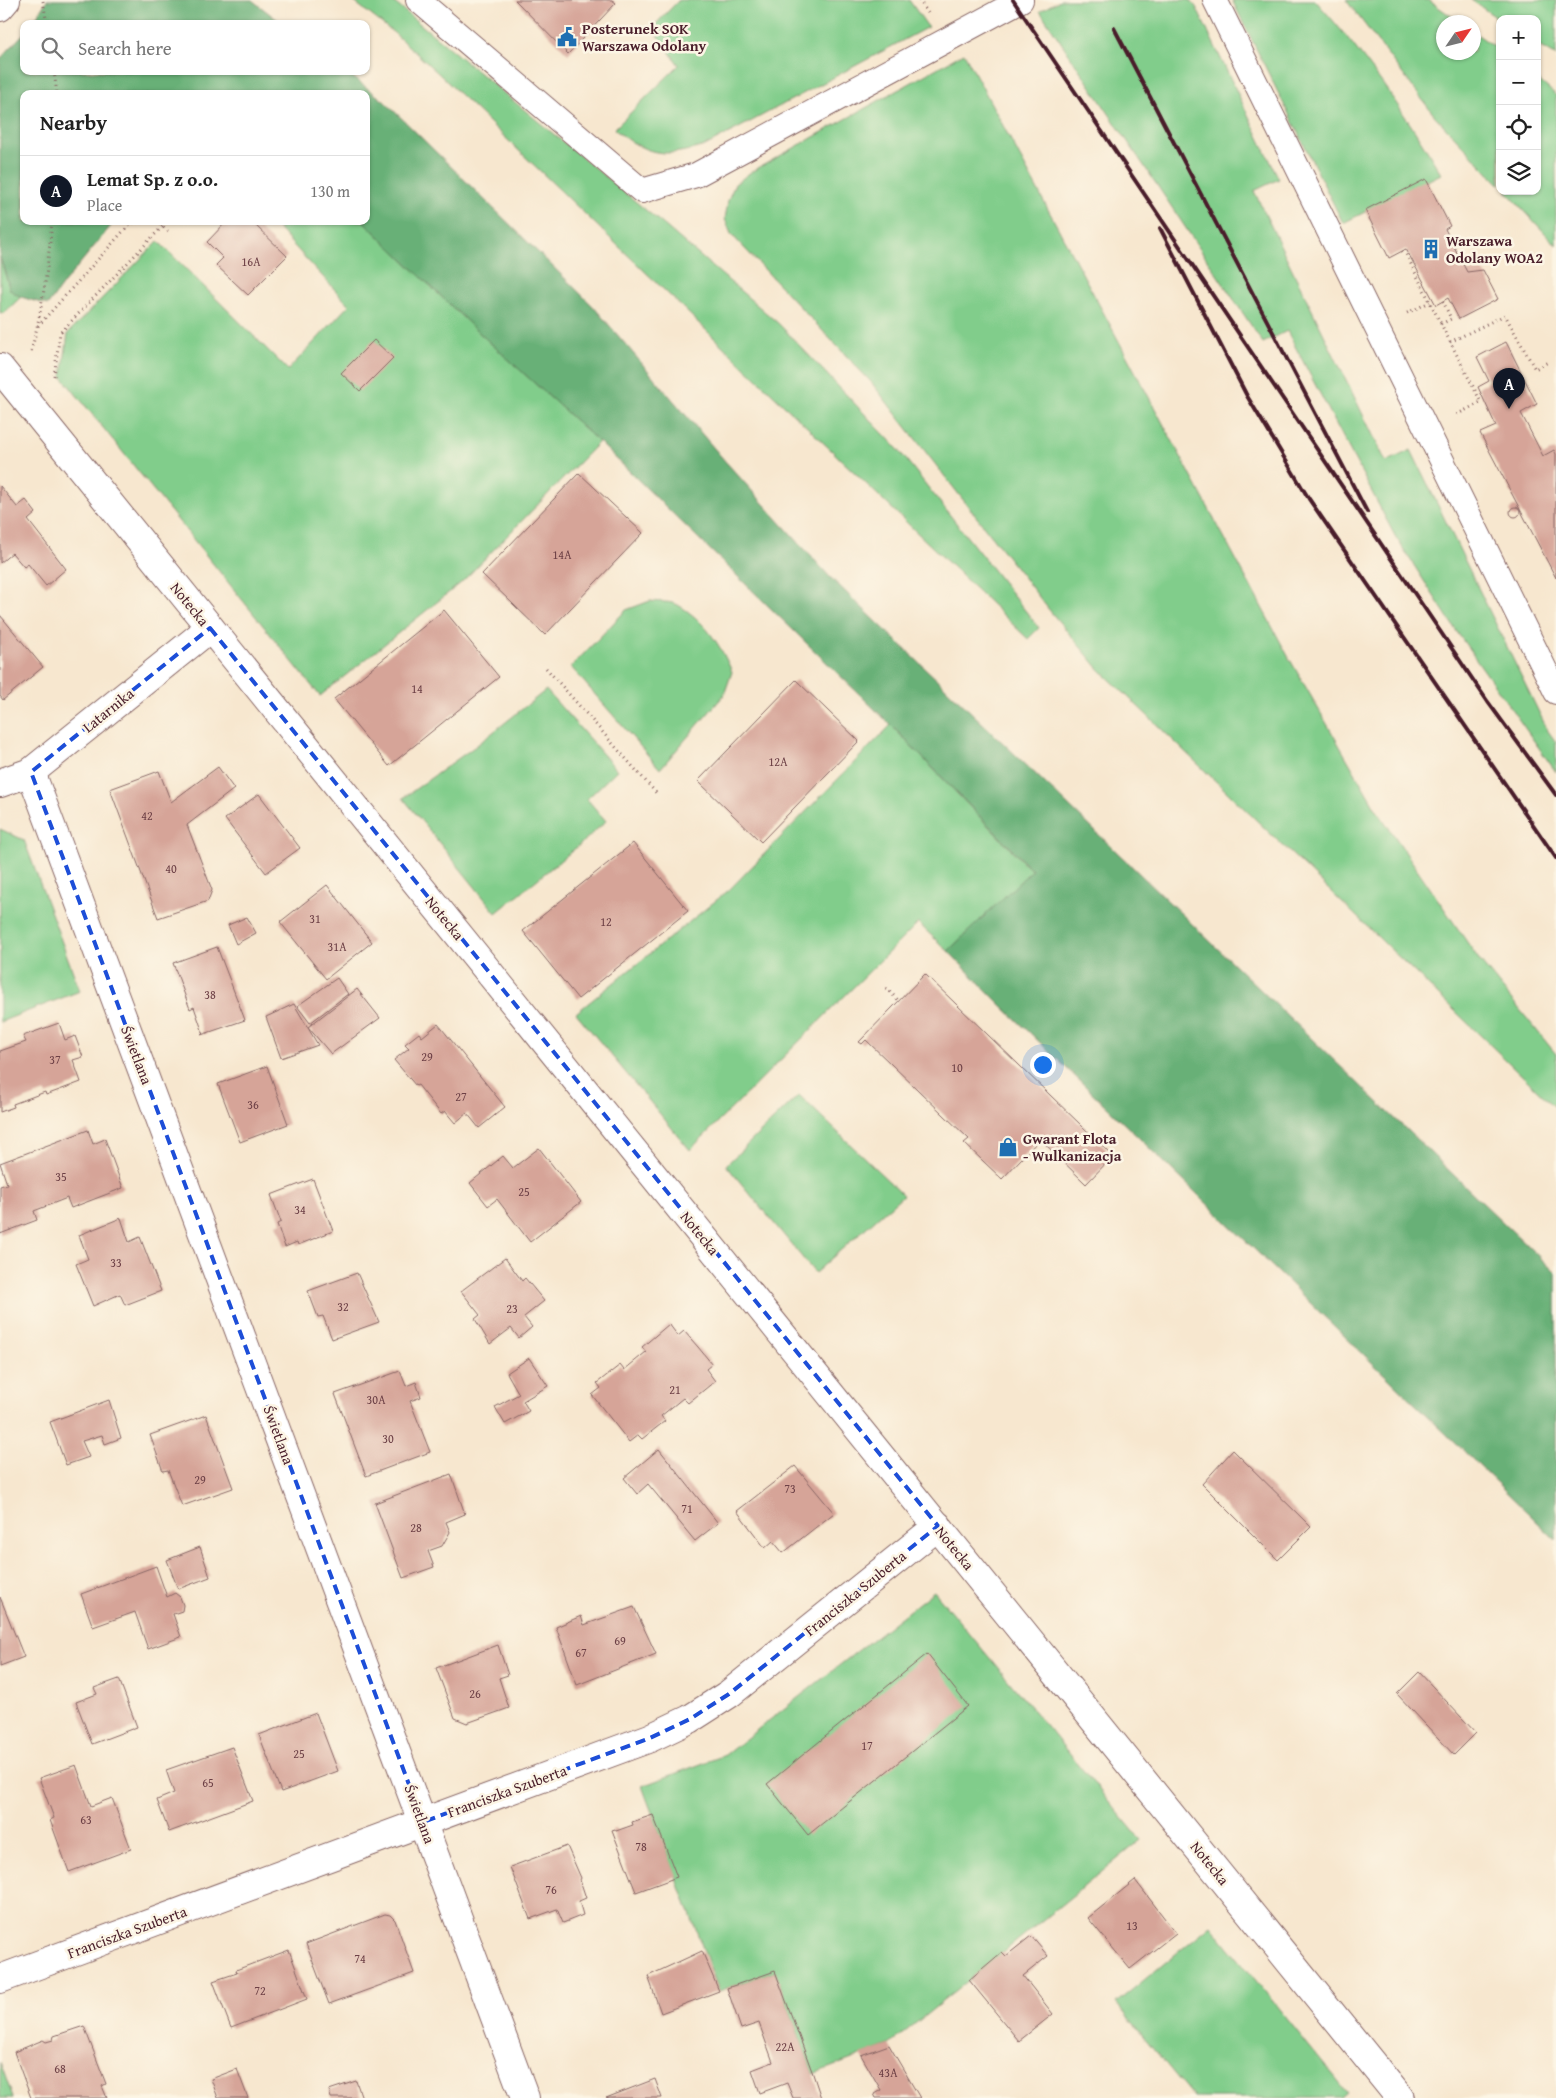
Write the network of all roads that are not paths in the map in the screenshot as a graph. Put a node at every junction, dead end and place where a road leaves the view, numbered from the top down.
1 (6, 0) edge
2 (418, 0) edge
3 (1021, 0) edge
4 (1215, 0) edge
5 (0, 7) edge
6 (0, 368) edge
7 (210, 628) junction
8 (1556, 692) edge
9 (31, 772) junction
10 (0, 783) edge
11 (938, 1526) junction
12 (423, 1822) junction
13 (0, 1979) edge
14 (526, 2098) edge
15 (1400, 2098) edge

1 - 5 street
2 - 3 lane
4 - 8 lane
6 - 7 street, Notecka
7 - 9 street, Latarnika
7 - 11 street, Notecka
9 - 10 street, Latarnika
9 - 12 street, Świetlana
11 - 12 street, Franciszka Szuberta
11 - 15 street, Notecka
12 - 13 street, Franciszka Szuberta
12 - 14 street, Świetlana

